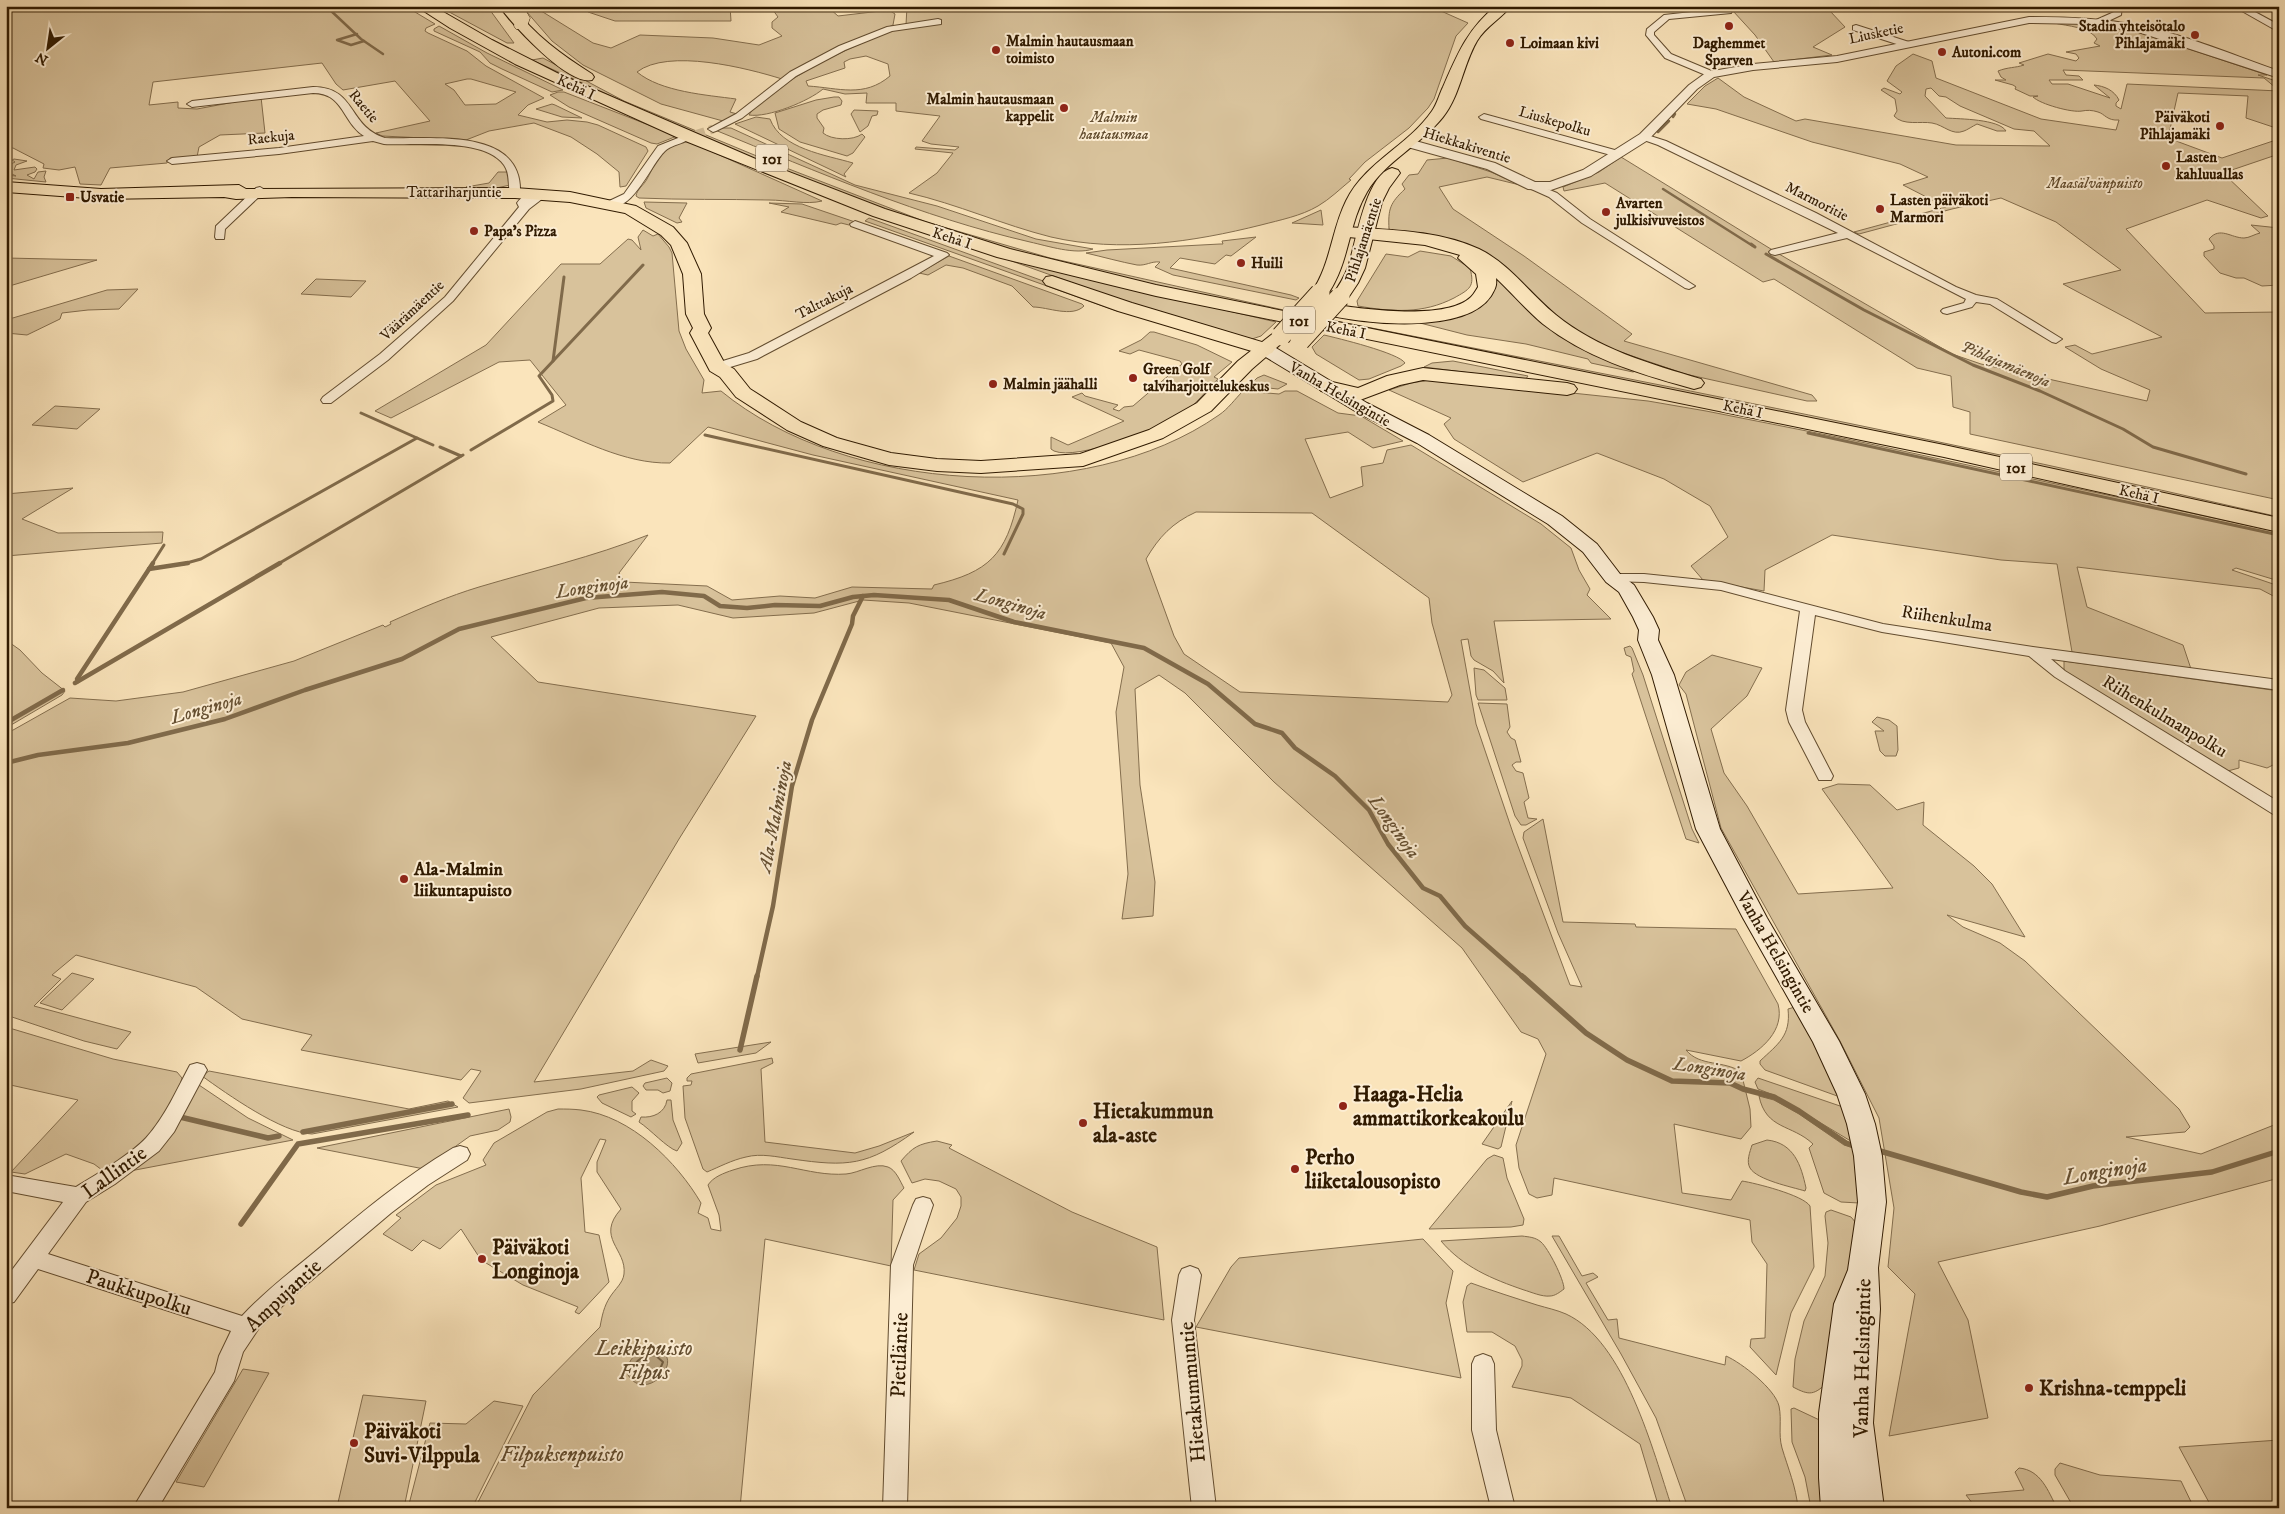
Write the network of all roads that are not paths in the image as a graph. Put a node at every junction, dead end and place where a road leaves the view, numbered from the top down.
1 (423, 6) edge
2 (506, 6) edge
3 (516, 6) edge
4 (1505, 6) edge
5 (2118, 6) edge
6 (2237, 6) edge
7 (1728, 11) dead end
8 (938, 22) dead end
9 (2099, 22) junction
10 (521, 26) junction
11 (1856, 28) dead end
12 (2279, 29) edge
13 (1906, 44) junction
14 (1711, 74) junction
15 (2279, 75) edge
16 (192, 104) dead end
17 (1484, 117) dead end
18 (713, 129) tunnel mouth
19 (1644, 137) junction
20 (372, 138) junction
21 (683, 139) tunnel mouth
22 (1417, 145) junction
23 (1618, 154) junction
24 (172, 160) dead end
25 (6, 180) edge
26 (6, 187) edge
27 (1545, 187) junction
28 (258, 192) junction
29 (630, 192) joint
30 (126, 193) junction
31 (515, 193) junction
32 (535, 194) junction
33 (854, 204) junction
34 (612, 206) junction
35 (855, 224) dead end
36 (1848, 234) junction
37 (1344, 235) junction
38 (220, 237) dead end
39 (1364, 237) junction
40 (1775, 252) dead end
41 (1689, 286) dead end
42 (1246, 298) junction
43 (1973, 298) junction
44 (1947, 311) dead end
45 (2056, 339) dead end
46 (1282, 346) junction
47 (717, 367) junction
48 (1328, 387) junction
49 (1360, 394) junction
50 (327, 400) dead end
51 (1758, 407) junction
52 (1423, 439) junction
53 (2279, 512) edge
54 (2279, 525) edge
55 (1613, 578) junction
56 (1808, 609) junction
57 (2033, 652) junction
58 (2279, 685) edge
59 (1825, 776) dead end
60 (2279, 810) edge
61 (197, 1070) dead end
62 (460, 1154) dead end
63 (6, 1183) edge
64 (79, 1196) junction
65 (924, 1205) dead end
66 (32, 1258) junction
67 (1863, 1268) junction
68 (1190, 1276) dead end
69 (6, 1295) edge
70 (246, 1328) junction
71 (1483, 1364) dead end
72 (145, 1508) edge
73 (894, 1508) edge
74 (1204, 1508) edge
75 (1502, 1508) edge
76 (1838, 1508) edge
77 (1867, 1508) edge

1 - 33 highway, Kehä I / 101
2 - 10 highway, Kehä I / 101
3 - 10 highway
4 - 22 main road, Pihlajamäentie
5 - 9 street
6 - 12 street
7 - 14 street
8 - 18 street
9 - 13 street, Liusketie
9 - 15 street, Liusketie
10 - 42 highway, Kehä I / 101
11 - 13 street
13 - 14 street, Liusketie
14 - 19 street, Liusketie
16 - 20 street, Raetie
17 - 23 street, Liuskepolku
19 - 23 street, Liusketie
19 - 36 street, Marmoritie
20 - 24 street, Raekuja
20 - 31 street, Raetie
21 - 29 street
22 - 27 street, Hiekkakiventie
22 - 37 main road, Pihlajamäentie
22 - 39 main road, Pihlajamäentie
23 - 27 street, Liusketie
25 - 30 main road, Tattariharjuntie
26 - 30 main road, Tattariharjuntie
27 - 41 street, Hiekkakiventie
28 - 30 main road, Tattariharjuntie
28 - 31 main road, Tattariharjuntie
28 - 38 street
29 - 34 street
31 - 32 main road, Tattariharjuntie
32 - 34 main road, Tattariharjuntie
32 - 50 street, Väärämäentie
33 - 46 highway
33 - 51 highway, Kehä I / 101
34 - 47 main road, Tattariharjuntie
35 - 47 street, Talttakuja
36 - 40 street
36 - 43 street, Marmoritie
37 - 39 highway
37 - 46 main road, Pihlajamäentie, bridge
39 - 42 highway
39 - 46 main road, Pihlajamäentie, bridge
39 - 51 highway
42 - 51 highway, Kehä I / 101
43 - 44 street
43 - 45 street, Marmoritie
46 - 47 main road, Tattariharjuntie
46 - 48 main road, Vanha Helsingintie
46 - 49 main road, Vanha Helsingintie
48 - 49 highway
48 - 52 main road, Vanha Helsingintie
49 - 51 highway
49 - 52 main road, Vanha Helsingintie
51 - 53 highway, Kehä I / 101
51 - 54 highway, Kehä I / 101
52 - 55 main road, Vanha Helsingintie
55 - 56 street, Riihenkulma
55 - 67 main road, Vanha Helsingintie
56 - 57 street, Riihenkulma
56 - 59 street
57 - 58 street, Riihenkulma
57 - 60 street, Riihenkulmanpolku
61 - 64 street, Lallintie
62 - 70 street, Ampujantie
63 - 64 street
64 - 66 street, Lallintie
65 - 73 street, Pietiläntie
66 - 69 street, Lallintie
66 - 70 street, Paukkupolku
67 - 76 main road, Vanha Helsingintie
67 - 77 main road, Vanha Helsingintie
68 - 74 street, Hietakummuntie
70 - 72 street, Ampujantie
71 - 75 street

